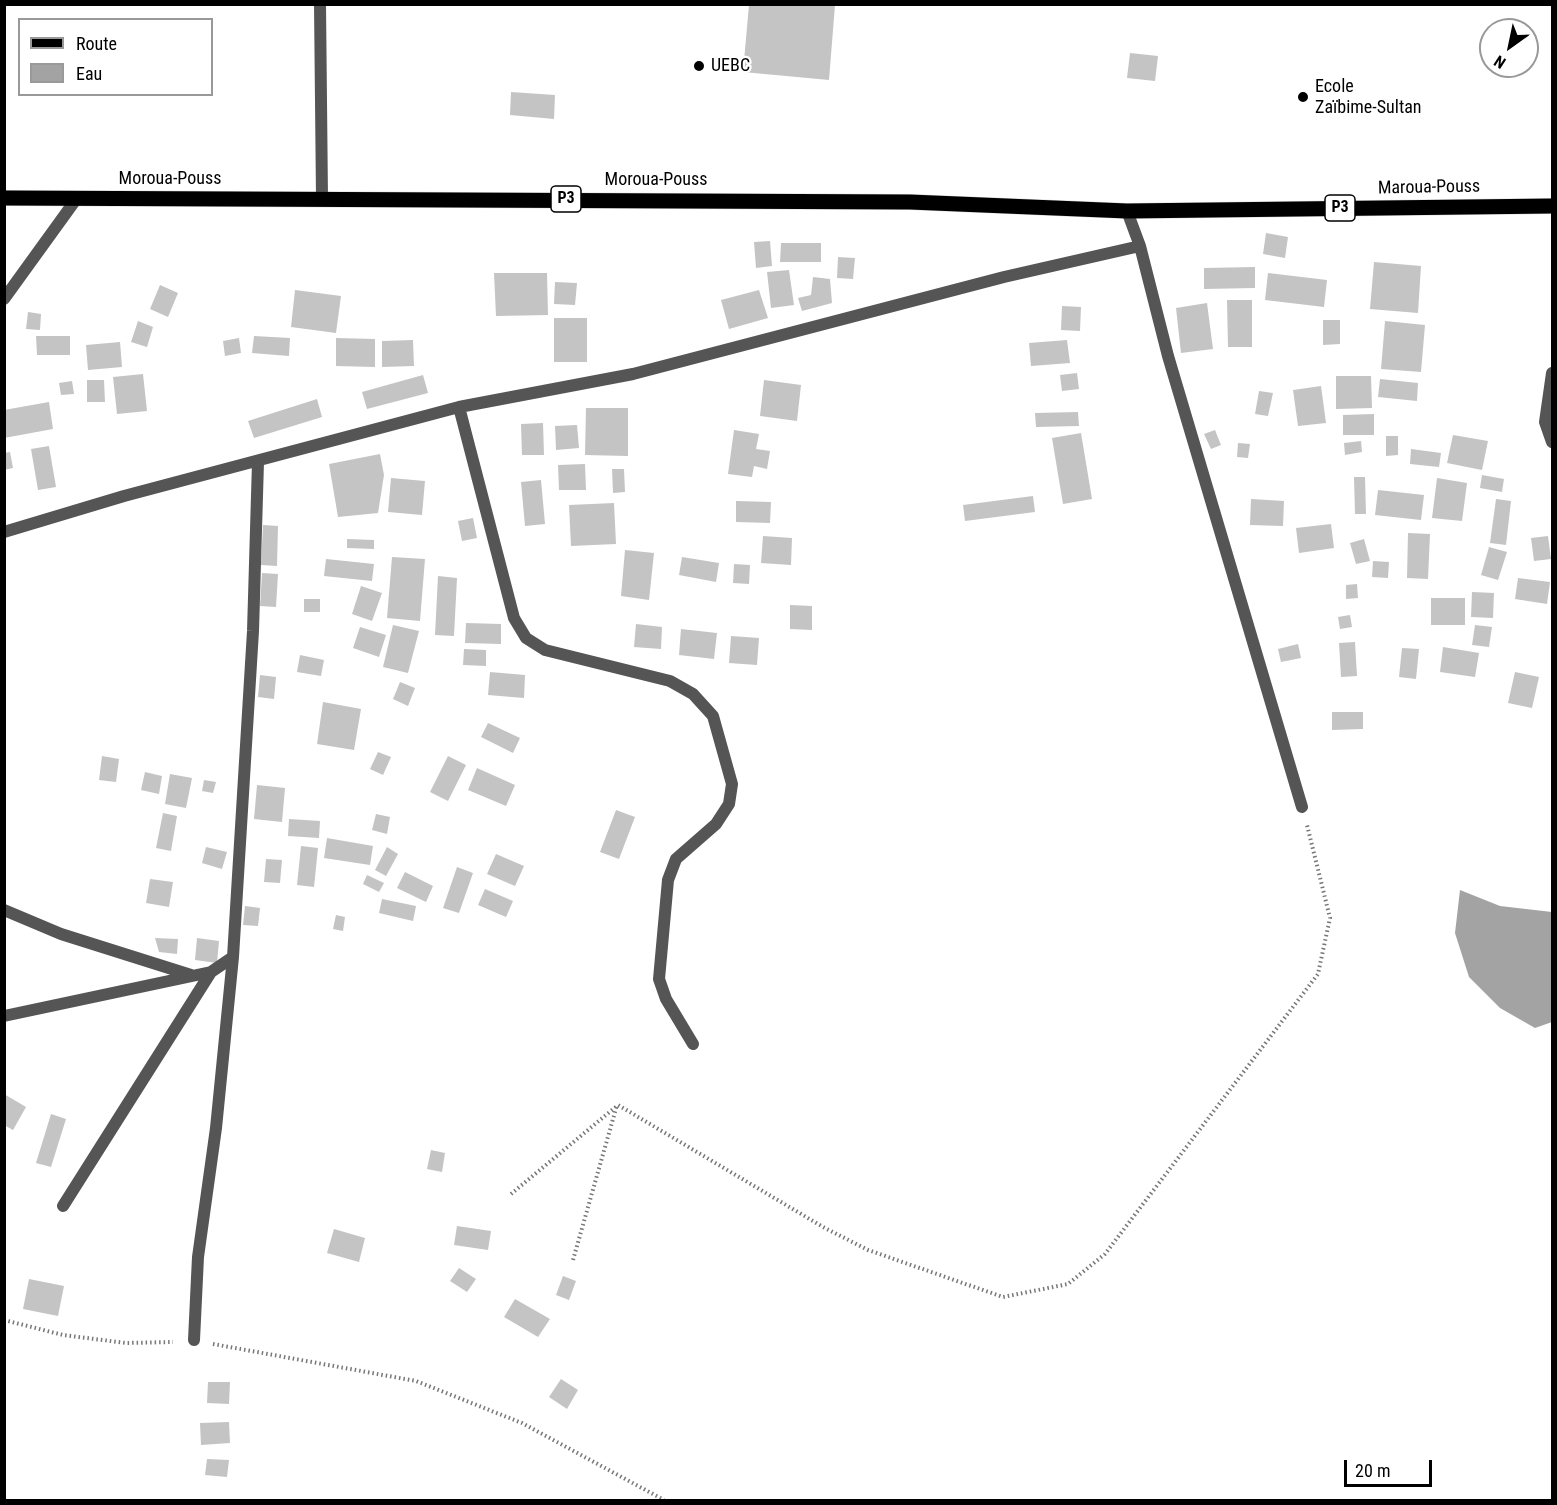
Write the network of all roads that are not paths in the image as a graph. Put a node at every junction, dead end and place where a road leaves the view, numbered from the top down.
1 (320, 4) edge
2 (4, 198) edge
3 (77, 198) junction
4 (322, 198) junction
5 (1552, 206) edge
6 (1127, 210) junction
7 (1140, 246) junction
8 (4, 299) edge
9 (1552, 373) edge
10 (459, 407) junction
11 (1552, 442) edge
12 (258, 462) junction
13 (4, 532) edge
14 (1302, 807) road end
15 (4, 910) edge
16 (233, 957) junction
17 (211, 972) junction
18 (192, 976) junction
19 (4, 1016) edge
20 (693, 1044) dead end
21 (63, 1206) dead end
22 (194, 1340) road end

1 - 4 street
2 - 3 main road, Moroua-Pouss / P3
3 - 4 main road, Moroua-Pouss / P3
3 - 8 street
4 - 6 main road, Moroua-Pouss / P3
5 - 6 main road, Maroua-Pouss / P3
6 - 7 street
7 - 10 street
7 - 14 street
9 - 11 street
10 - 12 street
10 - 20 street
12 - 13 street
12 - 16 street
15 - 18 street
16 - 17 street
16 - 22 street
17 - 18 street
17 - 21 street
18 - 19 street

